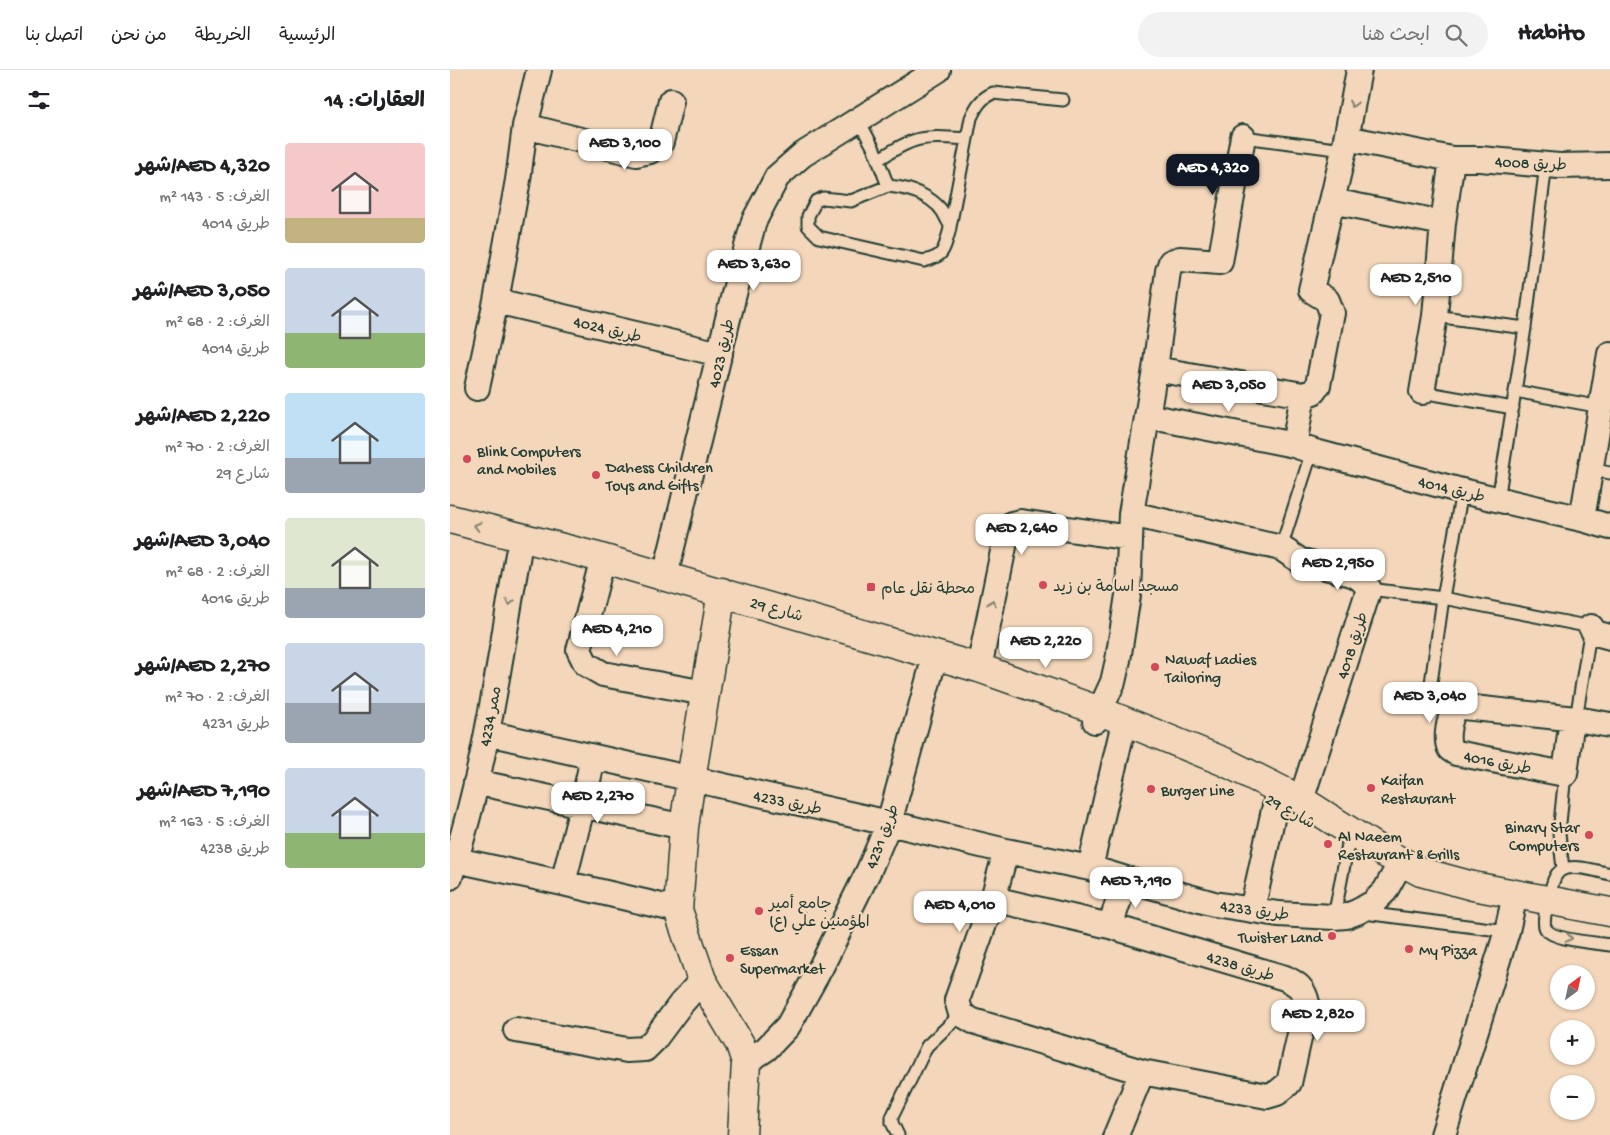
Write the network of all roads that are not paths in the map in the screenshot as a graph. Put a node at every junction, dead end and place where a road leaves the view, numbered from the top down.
1 (539, 70) edge
2 (938, 70) edge
3 (1359, 70) edge
4 (907, 78) edge
5 (1063, 100) dead end
6 (671, 101) dead end
7 (858, 119) junction
8 (525, 126) junction
9 (1243, 137) joint
10 (966, 139) junction
11 (1345, 144) junction
12 (1452, 159) junction
13 (878, 160) junction
14 (1546, 165) junction
15 (1610, 166) edge
16 (888, 186) junction
17 (1332, 201) junction
18 (1443, 223) junction
19 (950, 227) junction
20 (496, 301) junction
21 (1435, 316) junction
22 (1526, 328) junction
23 (720, 354) junction
24 (1610, 354) edge
25 (1155, 370) junction
26 (477, 388) dead end
27 (1515, 391) junction
28 (1422, 392) joint
29 (1303, 395) junction
30 (1601, 407) junction
31 (1513, 408) junction
32 (1146, 416) junction
33 (1303, 448) junction
34 (1600, 471) edge
35 (1462, 491) junction
36 (1498, 500) junction
37 (1131, 514) junction
38 (450, 519) edge
39 (1582, 519) junction
40 (1610, 527) edge
41 (450, 538) edge
42 (1130, 538) junction
43 (1280, 548) junction
44 (518, 554) junction
45 (599, 573) junction
46 (665, 576) junction
47 (1369, 589) junction
48 (1443, 598) junction
49 (721, 599) junction
50 (1600, 632) edge
51 (932, 667) junction
52 (977, 674) junction
53 (1431, 684) dead end
54 (706, 693) junction
55 (1097, 716) junction
56 (1576, 719) junction
57 (1610, 725) edge
58 (1122, 731) junction
59 (487, 733) junction
60 (593, 757) junction
61 (1564, 774) junction
62 (691, 779) junction
63 (476, 782) junction
64 (1289, 801) junction
65 (583, 804) junction
66 (889, 823) junction
67 (684, 827) junction
68 (1348, 844) junction
69 (1006, 851) junction
70 (453, 868) edge
71 (1090, 868) junction
72 (1398, 869) junction
73 (1563, 869) junction
74 (1610, 874) edge
75 (1126, 880) junction
76 (564, 882) junction
77 (993, 899) junction
78 (1546, 907) junction
79 (678, 910) junction
80 (1252, 910) junction
81 (1511, 911) junction
82 (1357, 912) junction
83 (1610, 912) edge
84 (1334, 917) junction
85 (1610, 925) edge
86 (1110, 926) junction
87 (1610, 945) edge
88 (702, 980) junction
89 (961, 1014) junction
90 (516, 1030) dead end
91 (746, 1062) junction
92 (1142, 1072) junction
93 (742, 1135) edge
94 (898, 1135) edge
95 (1116, 1135) edge
96 (1443, 1135) edge

1 - 8 street
2 - 4 street, طريق 4023
3 -> 11 street
4 - 7 street, طريق 4023
5 - 10 lane
6 - 8 street
7 - 13 lane
7 - 23 street, طريق 4023
8 - 20 street
9 - 11 lane
9 - 25 street
10 - 13 lane
10 - 19 lane
11 - 12 street, طريق 4008
11 - 17 street
12 - 14 street, طريق 4008
12 - 18 street
13 - 16 lane
14 - 15 street, طريق 4008
14 - 22 lane
16 - 19 lane
16 - 19 lane
17 - 18 street
17 - 29 street
18 - 21 street
20 - 23 street, طريق 4024
20 - 26 street
21 - 22 lane
21 - 28 street
22 - 27 lane
23 - 46 street, طريق 4023
24 - 30 street
25 - 29 street
25 - 32 street
27 - 30 lane
27 - 31 lane
28 - 31 lane
29 - 33 street
30 - 34 street
31 - 36 lane
32 - 33 street, طريق 4014
32 - 37 street
33 - 35 street, طريق 4014
33 - 43 lane
34 - 39 street
35 - 36 street, طريق 4014
35 - 48 lane
36 - 39 street, طريق 4014
37 - 42 street
37 - 43 street, طريق 4018
46 -> 38 street, شارع 29
39 - 40 street, طريق 4014
41 - 44 street, شارع 29
52 -> 42 street
42 - 55 street
43 - 47 street, طريق 4018
44 - 45 street, شارع 29
44 -> 59 street, ممر 4234
45 - 49 street, شارع 29
45 - 54 street
46 - 49 street, شارع 29
47 - 48 lane
47 - 64 street, طريق 4018
48 - 50 lane
48 - 53 lane
49 - 51 street, شارع 29
49 - 52 street, شارع 29
49 - 54 street
50 - 56 lane
51 - 52 street, شارع 29
51 - 66 street, طريق 4231
52 - 55 street, شارع 29
54 - 62 street
55 - 58 street, شارع 29
55 - 64 street, شارع 29
56 - 57 street, طريق 4016
56 - 61 street
56 - 61 street, طريق 4016
58 - 64 street, شارع 29
58 - 71 street
59 - 60 street, طريق 4233
59 - 63 street, ممر 4234
60 - 62 street, طريق 4233
60 - 65 street
61 - 73 lane
62 - 66 street, طريق 4233
62 - 67 street
63 - 65 street
63 - 70 street, ممر 4234
64 - 68 street, شارع 29
64 - 72 street, شارع 29
64 - 80 street, طريق 4018
65 - 67 street
65 - 76 street
66 - 69 street, طريق 4233
66 - 91 street, طريق 4231
67 - 79 street
68 - 72 street, شارع 29
68 - 84 lane
69 - 71 street, طريق 4233
69 - 77 street
70 - 76 street
71 - 75 street, طريق 4233
72 - 81 street, شارع 29
72 - 82 street, طريق 4233
73 - 74 lane
73 - 78 lane
75 - 80 street, طريق 4233
75 - 86 street
76 - 79 street
77 - 86 street, طريق 4238
77 - 89 street
78 - 81 street, شارع 29
78 - 83 street, شارع 29
78 - 85 street, شارع 29
78 -> 87 lane
79 - 88 street
80 - 84 street, طريق 4233
81 - 82 lane
81 - 96 street
82 - 84 street, طريق 4233
86 - 92 street, طريق 4238
88 - 90 street
88 - 91 street
89 - 92 street, طريق 4238
89 - 94 lane
91 - 93 street
92 - 95 street

